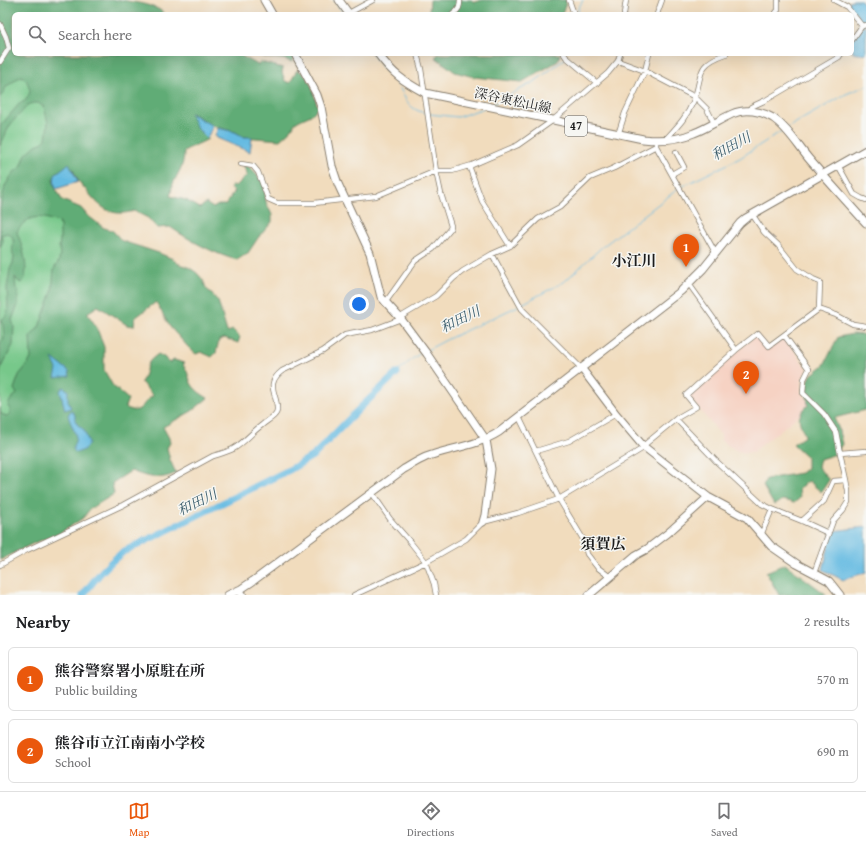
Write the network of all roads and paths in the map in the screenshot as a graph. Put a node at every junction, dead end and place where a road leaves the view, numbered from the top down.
1 (264, 0) edge
2 (339, 0) edge
3 (373, 0) edge
4 (460, 0) edge
5 (569, 0) edge
6 (626, 0) edge
7 (662, 0) edge
8 (778, 0) edge
9 (834, 0) edge
10 (271, 12) edge
11 (348, 12) edge
12 (352, 12) edge
13 (456, 12) edge
14 (573, 12) edge
15 (624, 12) edge
16 (658, 12) edge
17 (776, 12) edge
18 (851, 12) edge
19 (854, 15) edge
20 (0, 24) edge
21 (864, 26) edge
22 (854, 38) edge
23 (296, 56) edge
24 (380, 56) edge
25 (418, 56) edge
26 (565, 56) edge
27 (619, 56) edge
28 (649, 56) edge
29 (721, 56) edge
30 (840, 56) edge
31 (618, 61) junction
32 (0, 62) edge
33 (645, 71) junction
34 (598, 83) junction
35 (425, 93) junction
36 (695, 97) junction
37 (751, 111) junction
38 (552, 121) junction
39 (714, 123) junction
40 (618, 135) junction
41 (660, 142) junction
42 (866, 150) edge
43 (676, 152) dead end
44 (241, 164) dead end
45 (838, 165) junction
46 (469, 166) junction
47 (436, 172) junction
48 (672, 174) junction
49 (822, 174) junction
50 (346, 200) junction
51 (866, 200) edge
52 (752, 214) junction
53 (866, 223) edge
54 (510, 246) junction
55 (492, 254) junction
56 (716, 254) junction
57 (689, 284) junction
58 (385, 303) junction
59 (818, 309) junction
60 (400, 319) junction
61 (866, 326) edge
62 (784, 335) junction
63 (736, 350) junction
64 (582, 369) junction
65 (616, 414) junction
66 (519, 417) junction
67 (676, 419) junction
68 (486, 440) junction
69 (644, 447) junction
70 (536, 451) junction
71 (866, 451) edge
72 (840, 453) junction
73 (846, 480) junction
74 (372, 493) junction
75 (708, 497) junction
76 (559, 499) junction
77 (772, 509) junction
78 (802, 521) junction
79 (483, 522) junction
80 (828, 533) junction
81 (761, 534) junction
82 (426, 562) junction
83 (0, 565) edge
84 (814, 573) junction
85 (610, 576) junction
86 (235, 592) junction
87 (228, 595) edge
88 (244, 595) edge
89 (354, 595) edge
90 (436, 595) edge
91 (589, 595) edge
92 (840, 595) edge

1 - 10 street
2 - 11 street
3 - 12 street
4 - 13 street
5 - 14 street
6 - 15 street
7 - 16 street
8 - 17 street
9 - 18 street
19 - 21 street
20 - 32 street
21 - 22 street
23 - 50 street
24 - 35 street, 深谷東松山線 / 47
25 - 35 street
26 - 34 street
27 - 31 street
28 - 33 street
29 - 36 street
30 - 37 street
31 - 33 street
31 - 34 street
33 - 36 street
33 - 40 street
34 - 38 street
35 - 38 street, 深谷東松山線 / 47
35 - 47 street
36 - 39 street
36 - 41 street
37 - 39 street, 深谷東松山線 / 47
37 - 49 street, 深谷東松山線 / 47
38 - 40 street, 深谷東松山線 / 47
38 - 46 street
39 - 41 street, 深谷東松山線 / 47
40 - 41 street, 深谷東松山線 / 47
41 - 48 street
41 - 54 street
42 - 45 street
43 - 48 street
44 - 50 street
45 - 49 street
45 - 51 street
46 - 47 street
46 - 54 street
47 - 50 street
47 - 58 street
48 - 56 street
49 - 52 street
49 - 53 street, 深谷東松山線 / 47
50 - 58 street
52 - 56 street
52 - 59 street
54 - 55 street
55 - 60 street
55 - 64 street
56 - 57 street
57 - 63 street
57 - 64 street
58 - 60 street
59 - 61 street
59 - 62 street
60 - 68 street
60 - 83 street
62 - 63 street
62 - 72 street
63 - 67 street
64 - 65 street
64 - 66 street
65 - 69 street
65 - 70 street
66 - 68 street
66 - 70 street
67 - 69 street
67 - 77 street
68 - 74 street
68 - 79 street
69 - 75 street
69 - 76 street
70 - 76 street
71 - 72 street
72 - 73 street
73 - 78 street
73 - 80 street
74 - 82 street
74 - 86 street
75 - 81 street
75 - 85 street
76 - 79 street
76 - 85 street
77 - 78 street
77 - 81 street
78 - 80 street
79 - 82 street
80 - 84 street
81 - 84 street
82 - 89 street
82 - 90 street
84 - 92 street
85 - 91 street
86 - 87 street
86 - 88 street

